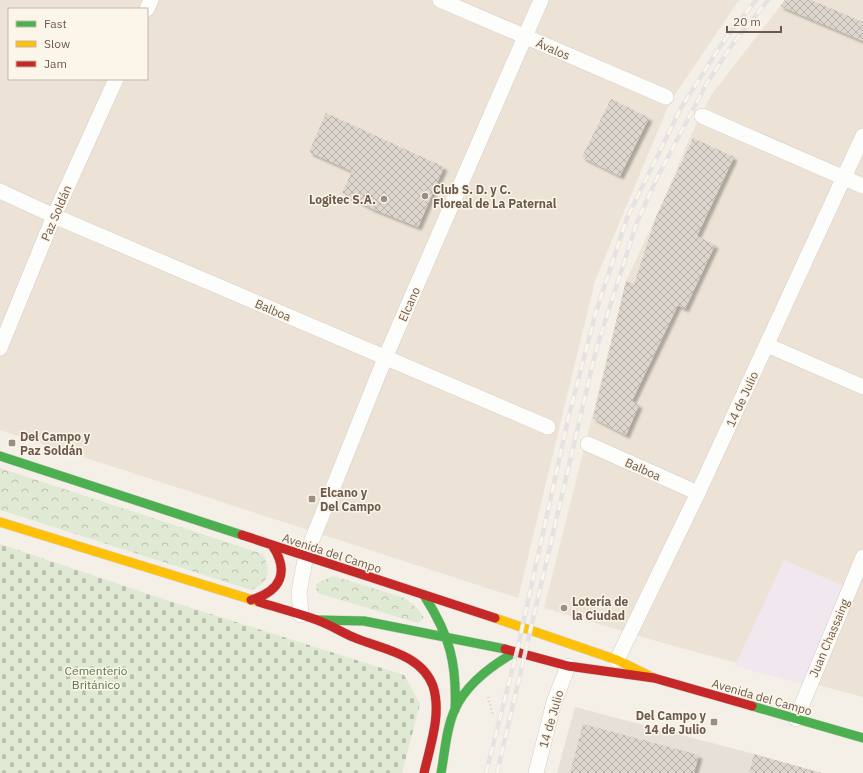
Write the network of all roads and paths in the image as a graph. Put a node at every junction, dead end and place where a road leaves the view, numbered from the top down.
1 (440, 0) edge
2 (541, 0) edge
3 (525, 37) junction
4 (116, 80) edge
5 (666, 97) dead end
6 (702, 116) dead end
7 (863, 136) edge
8 (844, 177) junction
9 (863, 186) edge
10 (0, 191) edge
11 (54, 216) junction
12 (767, 345) junction
13 (0, 348) edge
14 (385, 358) junction
15 (863, 387) edge
16 (548, 426) dead end
17 (588, 444) dead end
18 (0, 456) edge
19 (698, 493) junction
20 (0, 522) edge
21 (272, 545) junction
22 (306, 555) junction
23 (863, 557) edge
24 (425, 597) junction
25 (251, 600) junction
26 (301, 615) junction
27 (318, 620) junction
28 (449, 638) junction
29 (517, 651) junction
30 (617, 660) junction
31 (568, 666) junction
32 (654, 678) junction
33 (455, 710) junction
34 (796, 719) junction
35 (863, 738) edge
36 (424, 773) edge
37 (441, 773) edge
38 (536, 773) edge

1 - 3 street, Ávalos
2 - 3 street, Elcano
3 - 5 street, Ávalos
3 - 14 street, Elcano
4 - 11 street, Paz Soldán
6 - 8 street
7 - 8 street, 14 de Julio
8 - 9 street
8 - 12 street, 14 de Julio
10 - 11 street, Balboa
11 - 13 street, Paz Soldán
11 - 14 street, Balboa
12 - 15 street
12 - 19 street, 14 de Julio
14 - 16 street, Balboa
14 - 22 street, Elcano
17 - 19 street, Balboa
18 - 21 main road, Avenida del Campo
19 - 30 street, 14 de Julio
20 - 25 main road, Avenida del Campo
21 - 22 main road, Avenida del Campo
21 - 25 main road
22 - 24 main road, Avenida del Campo
22 - 26 street, Elcano
23 - 34 street, Juan Chassaing
24 - 28 main road
24 - 30 main road, Avenida del Campo
25 - 26 main road, Avenida del Campo
26 - 27 main road, Avenida del Campo
27 - 28 main road, Avenida del Campo
27 - 36 main road, Avenida del Campo
28 - 29 main road, Avenida del Campo
28 - 33 main road
29 - 31 main road, Avenida del Campo
29 - 33 main road
30 - 32 main road, Avenida del Campo
31 - 32 main road, Avenida del Campo
31 - 38 street, 14 de Julio
32 - 34 main road, Avenida del Campo
33 - 37 main road
34 - 35 main road, Avenida del Campo

